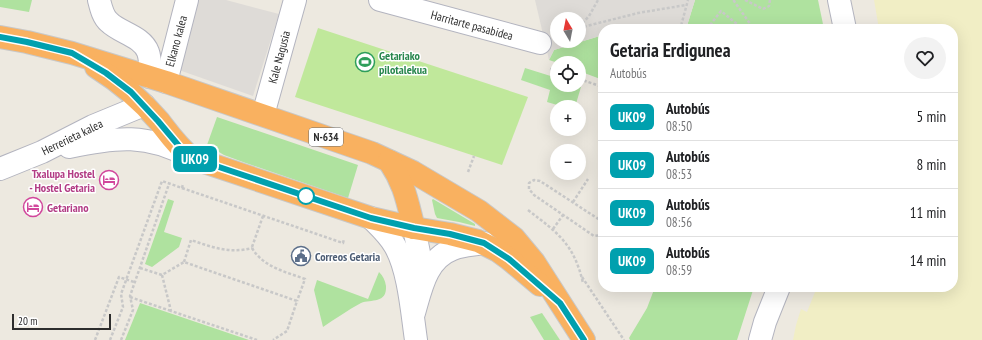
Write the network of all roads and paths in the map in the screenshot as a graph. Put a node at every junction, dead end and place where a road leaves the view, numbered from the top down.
1 (99, 0) edge
2 (187, 0) edge
3 (295, 0) edge
4 (380, 0) edge
5 (598, 0) edge
6 (688, 0) edge
7 (734, 0) edge
8 (745, 0) edge
9 (770, 0) edge
10 (840, 0) edge
11 (403, 3) edge
12 (686, 5) junction
13 (586, 20) edge
14 (681, 24) edge
15 (711, 24) edge
16 (737, 24) edge
17 (749, 24) edge
18 (844, 24) edge
19 (586, 26) edge
20 (0, 37) edge
21 (540, 43) dead end
22 (72, 53) junction
23 (158, 79) junction
24 (586, 81) edge
25 (598, 85) edge
26 (186, 88) junction
27 (144, 105) junction
28 (263, 115) junction
29 (42, 152) junction
30 (474, 156) dead end
31 (192, 158) junction
32 (389, 161) junction
33 (0, 169) edge
34 (468, 172) dead end
35 (588, 180) dead end
36 (162, 181) dead end
37 (169, 184) dead end
38 (573, 202) junction
39 (563, 215) junction
40 (263, 216) dead end
41 (371, 218) junction
42 (598, 219) edge
43 (414, 228) junction
44 (553, 229) dead end
45 (598, 236) edge
46 (484, 243) junction
47 (252, 248) junction
48 (184, 262) junction
49 (140, 268) junction
50 (581, 274) dead end
51 (162, 275) junction
52 (126, 279) junction
53 (134, 282) junction
54 (777, 292) edge
55 (130, 296) junction
56 (297, 301) junction
57 (560, 303) junction
58 (171, 311) junction
59 (412, 318) junction
60 (248, 339) edge
61 (95, 340) edge
62 (110, 340) edge
63 (121, 340) edge
64 (257, 340) edge
65 (273, 340) edge
66 (416, 340) edge
67 (584, 340) edge
68 (624, 340) edge
69 (760, 340) edge

1 - 23 street
2 - 23 street, Elkano kalea
3 - 28 street, Kale Nagusia
4 - 11 street, Harritarte pasabidea
5 - 13 path
6 - 12 path
7 - 17 path
8 - 9 path
10 - 18 street
11 - 21 street, Harritarte pasabidea
12 - 14 path
12 - 19 path
15 - 16 path
20 - 22 highway, N-634
22 - 23 highway, N-634
22 - 27 highway, N-634
23 - 26 highway, N-634
24 - 25 path
26 - 27 highway
26 - 28 highway, N-634
27 - 29 street, Herrerieta kalea
27 - 31 highway, N-634
28 - 32 highway, N-634
29 - 31 street
29 - 33 street, Herrerieta kalea
30 - 34 path
31 - 41 highway, N-634
32 - 43 highway
32 - 57 highway, N-634
35 - 38 path
36 - 52 path
37 - 49 path
38 - 39 path
38 - 42 path
39 - 44 path
39 - 45 path
40 - 47 path
41 - 43 highway, N-634
41 - 59 street
43 - 46 highway, N-634
43 - 59 street
46 - 57 highway, N-634
46 - 59 street
47 - 48 path
47 - 56 path
48 - 51 path
48 - 56 path
49 - 51 path
49 - 53 path
50 - 68 path
51 - 58 path
52 - 53 path
52 - 61 path
52 - 62 path
53 - 55 path
54 - 69 street
55 - 58 path
55 - 63 path
56 - 65 path
57 - 67 highway, N-634
58 - 60 path
59 - 66 street
60 - 64 path

